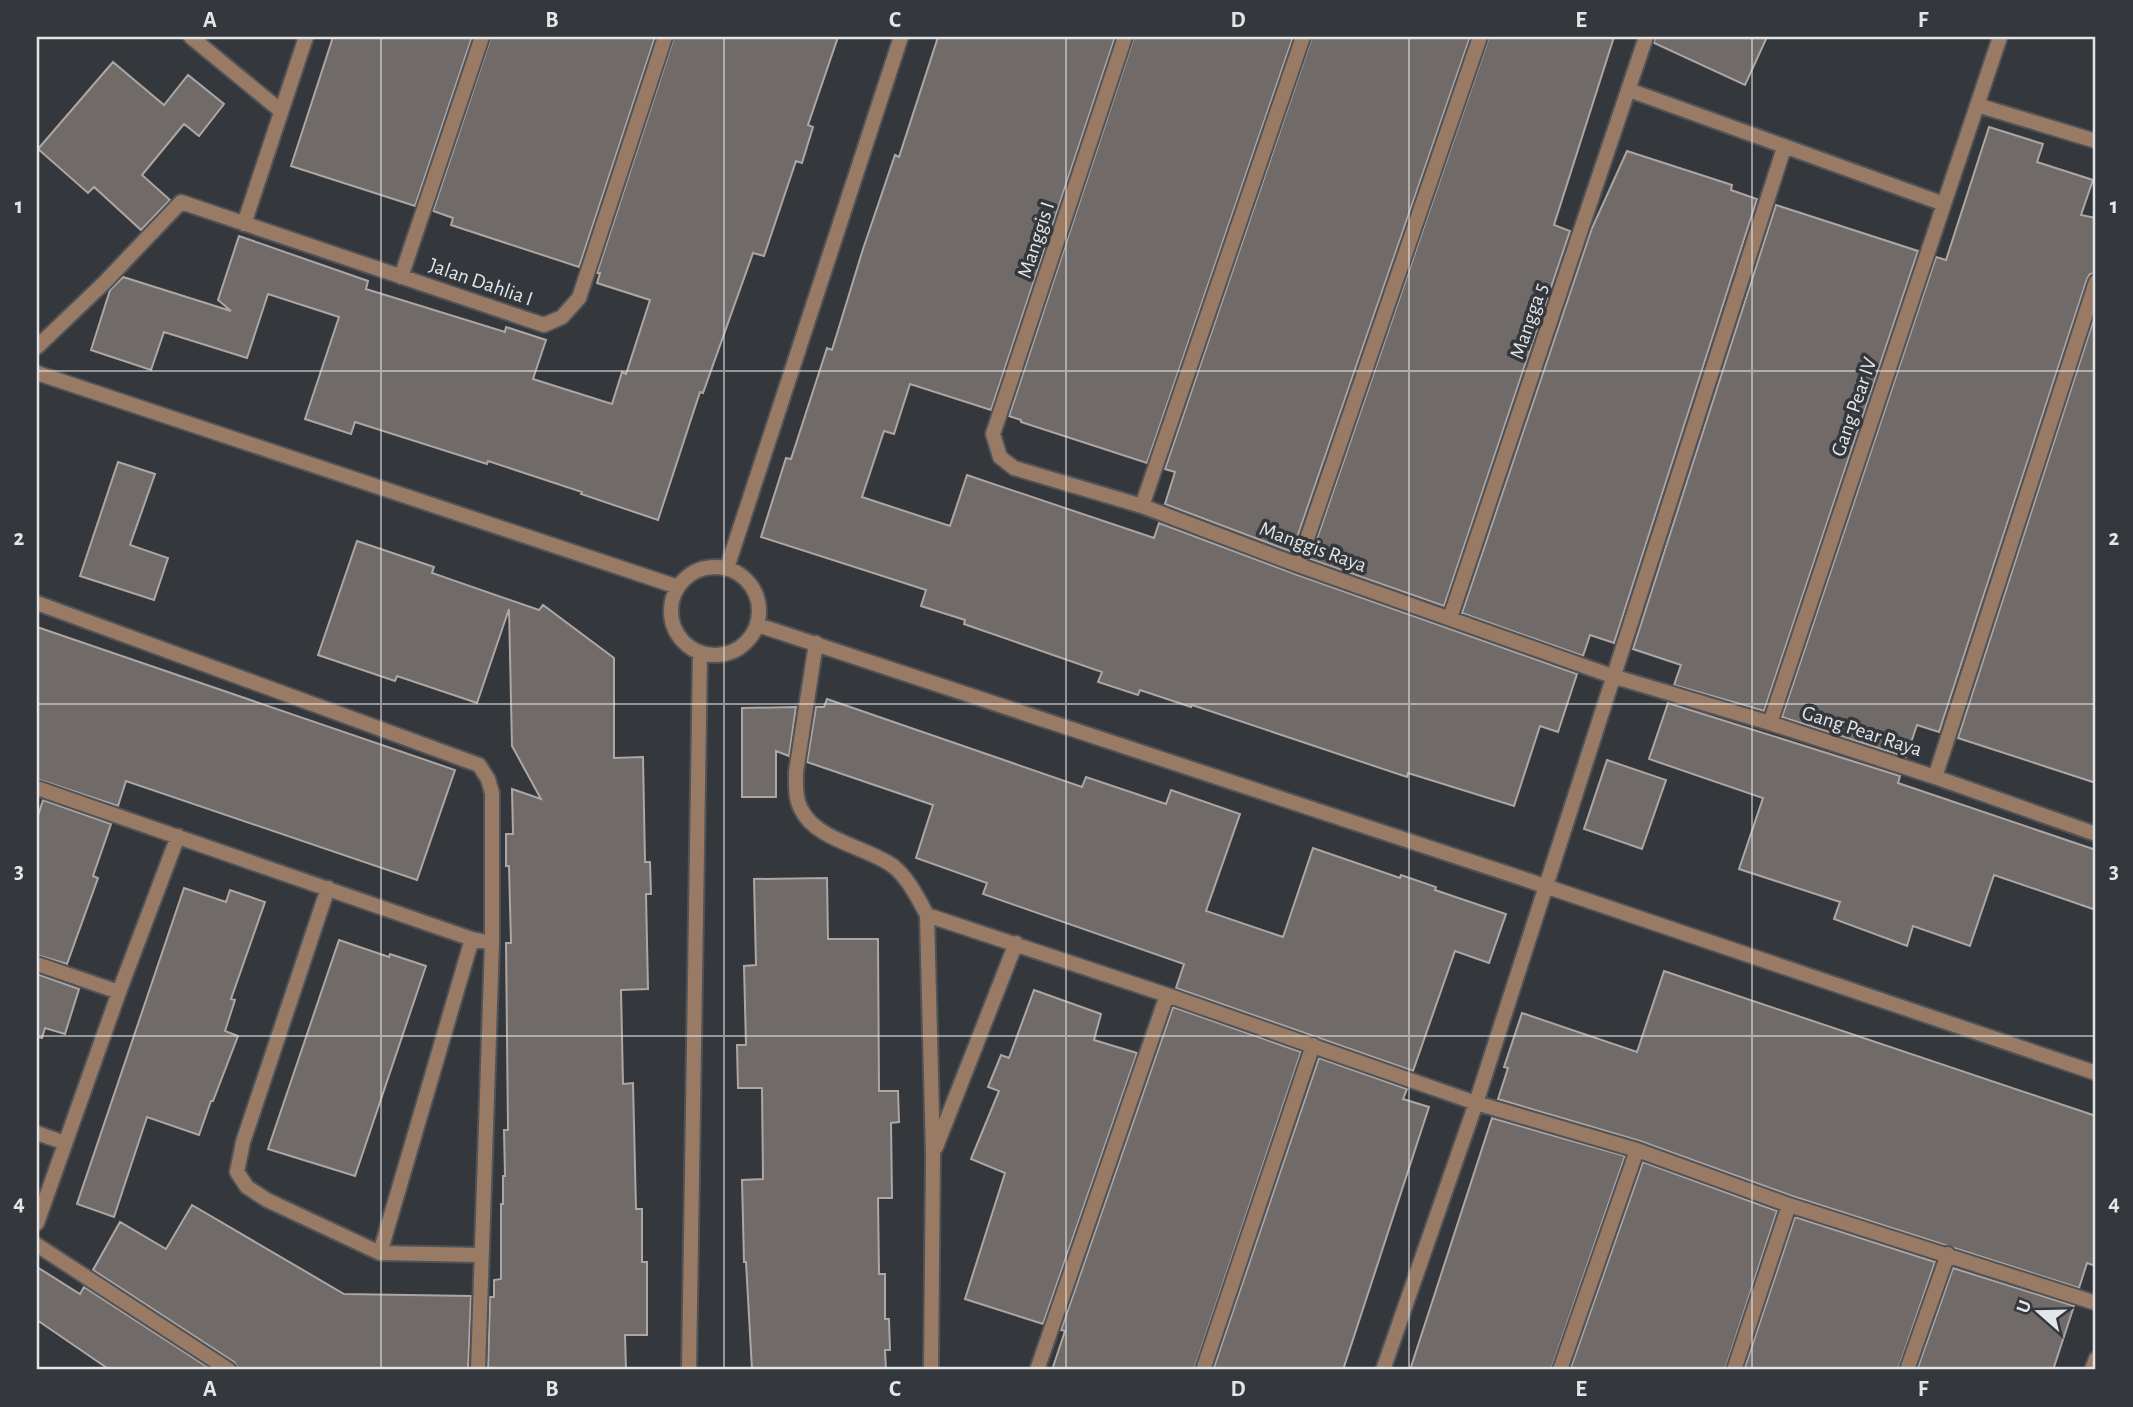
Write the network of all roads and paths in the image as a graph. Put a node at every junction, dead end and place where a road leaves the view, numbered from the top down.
1 (191, 37) edge
2 (306, 37) edge
3 (482, 37) edge
4 (665, 37) edge
5 (901, 37) edge
6 (1125, 37) edge
7 (1303, 37) edge
8 (1480, 37) edge
9 (1646, 37) edge
10 (2000, 37) edge
11 (1629, 90) junction
12 (1977, 105) junction
13 (281, 111) junction
14 (2096, 141) edge
15 (1784, 148) junction
16 (1944, 204) junction
17 (244, 225) junction
18 (401, 276) junction
19 (2096, 282) edge
20 (37, 347) edge
21 (37, 373) edge
22 (1000, 457) joint
23 (1142, 506) junction
24 (1298, 565) junction
25 (727, 568) junction
26 (678, 587) junction
27 (37, 603) edge
28 (1450, 618) junction
29 (758, 625) junction
30 (816, 643) junction
31 (700, 653) junction
32 (1612, 676) junction
33 (1770, 723) junction
34 (1935, 777) junction
35 (37, 788) edge
36 (2095, 830) edge
37 (178, 836) junction
38 (1545, 887) junction
39 (328, 888) junction
40 (927, 915) junction
41 (472, 939) junction
42 (492, 943) junction
43 (1016, 943) junction
44 (37, 964) edge
45 (119, 992) junction
46 (1167, 995) junction
47 (1313, 1045) junction
48 (2096, 1073) edge
49 (1476, 1103) junction
50 (37, 1133) edge
51 (65, 1143) junction
52 (1637, 1150) junction
53 (933, 1155) junction
54 (1789, 1205) junction
55 (37, 1223) edge
56 (37, 1245) edge
57 (380, 1253) junction
58 (1948, 1254) junction
59 (481, 1255) junction
60 (2096, 1303) edge
61 (2096, 1359) edge
62 (229, 1370) edge
63 (478, 1370) edge
64 (689, 1370) edge
65 (931, 1370) edge
66 (1037, 1370) edge
67 (1203, 1370) edge
68 (1382, 1370) edge
69 (1560, 1370) edge
70 (1734, 1370) edge
71 (1907, 1370) edge
72 (2092, 1370) edge

1 - 13 street
2 - 13 street
3 - 18 street
4 - 18 street, Jalan Dahlia I
5 - 25 street
6 - 22 street, Manggis I
7 - 23 street
8 - 24 street
9 - 11 street, Mangga 5
10 - 12 street, Gang Pear IV
11 - 15 street
11 - 28 street, Mangga 5
12 - 14 street
12 - 16 street, Gang Pear IV
13 - 17 street
15 - 16 street
15 - 32 street
16 - 33 street, Gang Pear IV
17 - 18 street, Jalan Dahlia I
17 - 20 street, Jalan Dahlia I
19 - 34 street
21 - 26 street
22 - 23 street, Manggis Raya
23 - 24 street, Manggis Raya
24 - 28 street, Manggis Raya
25 - 26 street
25 - 29 street
26 - 31 street
27 - 42 street
28 - 32 street, Manggis Raya
29 - 30 street
29 - 31 street
30 - 38 street
30 - 40 street
31 - 64 street
32 - 33 street, Gang Pear Raya
32 - 38 street
33 - 34 street, Gang Pear Raya
34 - 36 street, Gang Pear Raya
35 - 37 street
37 - 39 street
37 - 45 street
38 - 48 street
38 - 49 street
39 - 41 street
39 - 57 street
40 - 43 street
40 - 53 street
41 - 42 street
41 - 57 street
42 - 59 street
43 - 46 street
43 - 53 street
44 - 45 street
45 - 51 street
46 - 47 street
46 - 66 street
47 - 49 street
47 - 67 street
49 - 52 street
49 - 68 street
50 - 51 street
51 - 55 street
52 - 54 street
52 - 69 street
53 - 65 street
54 - 58 street
54 - 70 street
56 - 62 street
57 - 59 street
58 - 60 street
58 - 71 street
59 - 63 street
61 - 72 street

